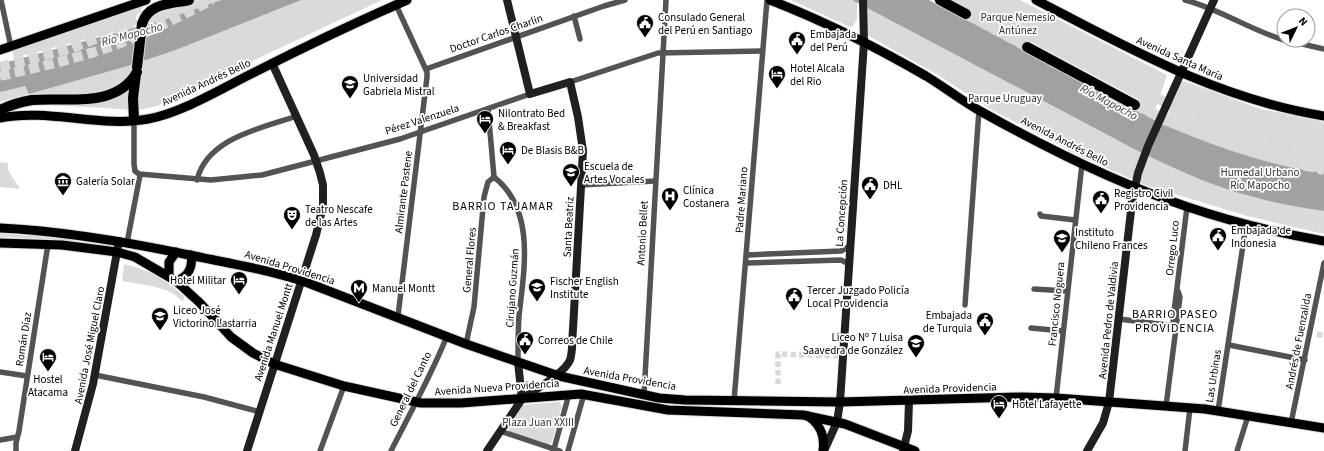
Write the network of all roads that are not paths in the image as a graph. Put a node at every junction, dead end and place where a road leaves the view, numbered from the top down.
1 (1, 0) edge
2 (146, 0) edge
3 (189, 0) edge
4 (407, 0) edge
5 (506, 0) edge
6 (625, 0) edge
7 (666, 0) edge
8 (768, 0) edge
9 (940, 0) edge
10 (1036, 0) edge
11 (1185, 0) edge
12 (1214, 0) edge
13 (864, 3) edge
14 (396, 4) junction
15 (1210, 8) junction
16 (966, 14) tunnel mouth
17 (574, 16) junction
18 (516, 37) junction
19 (1276, 37) edge
20 (580, 39) dead end
21 (864, 42) junction
22 (11, 47) junction
23 (1027, 47) tunnel mouth
24 (0, 50) edge
25 (762, 51) junction
26 (662, 52) junction
27 (272, 63) junction
28 (426, 69) junction
29 (137, 70) junction
30 (1180, 73) junction
31 (570, 82) junction
32 (530, 94) junction
33 (1135, 105) tunnel mouth
34 (488, 109) junction
35 (0, 110) edge
36 (979, 110) junction
37 (297, 116) junction
38 (1324, 116) edge
39 (0, 118) edge
40 (134, 120) junction
41 (420, 131) junction
42 (317, 161) junction
43 (1082, 164) junction
44 (140, 175) junction
45 (494, 177) junction
46 (197, 180) junction
47 (655, 181) junction
48 (581, 185) junction
49 (1134, 188) junction
50 (1187, 207) junction
51 (1040, 214) dead end
52 (1075, 220) junction
53 (1246, 225) junction
54 (0, 228) edge
55 (1324, 241) edge
56 (123, 242) junction
57 (0, 243) edge
58 (48, 244) junction
59 (850, 246) junction
60 (117, 252) junction
61 (176, 252) junction
62 (831, 252) junction
63 (191, 255) junction
64 (747, 255) junction
65 (832, 260) junction
66 (747, 263) junction
67 (1324, 263) edge
68 (849, 264) junction
69 (173, 279) junction
70 (301, 281) junction
71 (1034, 289) dead end
72 (1067, 291) junction
73 (965, 306) dead end
74 (398, 316) junction
75 (1119, 319) junction
76 (1175, 326) junction
77 (1032, 328) dead end
78 (1064, 331) junction
79 (1310, 332) junction
80 (1317, 334) tunnel mouth
81 (447, 336) junction
82 (466, 344) junction
83 (1228, 345) junction
84 (1305, 360) junction
85 (518, 362) junction
86 (274, 364) junction
87 (0, 372) edge
88 (95, 375) junction
89 (556, 375) junction
90 (27, 376) junction
91 (344, 386) junction
92 (568, 394) junction
93 (584, 394) junction
94 (644, 395) junction
95 (1056, 398) junction
96 (522, 399) junction
97 (734, 401) junction
98 (909, 401) junction
99 (416, 402) junction
100 (840, 402) junction
101 (1109, 402) junction
102 (1166, 406) junction
103 (1190, 408) junction
104 (1218, 411) junction
105 (260, 412) junction
106 (803, 415) junction
107 (1248, 416) junction
108 (837, 422) junction
109 (1291, 423) junction
110 (1324, 428) edge
111 (500, 431) junction
112 (17, 437) junction
113 (0, 440) edge
114 (554, 449) junction
115 (904, 449) edge
116 (16, 451) edge
117 (75, 451) edge
118 (247, 451) edge
119 (320, 451) edge
120 (391, 451) edge
121 (487, 451) edge
122 (560, 451) edge
123 (568, 451) edge
124 (823, 451) edge
125 (914, 451) edge
126 (1087, 451) edge
127 (1185, 451) edge
128 (1237, 451) edge

1 - 22 street
2 - 22 main road
3 - 29 highway, bridge
4 - 14 main road, Avenida Andrés Bello
5 - 18 street
6 - 17 street, Doctor Carlos Charlin
7 - 26 street, Antonio Bellet
8 - 21 main road, Avenida Andrés Bello
8 - 25 street, Padre Mariano
9 - 16 highway
10 - 30 main road, Avenida Santa María
11 - 15 street
12 - 15 street, Avenida Pedro de Valdivia
13 - 21 street, La Concepción
14 - 27 main road, Avenida Andrés Bello
14 - 28 street, Almirante Pastene
15 - 19 street
15 - 30 street, Avenida Pedro de Valdivia
17 - 18 street, Doctor Carlos Charlin
17 - 20 street
18 - 28 street, Doctor Carlos Charlin
18 - 32 street
21 - 36 main road, Avenida Andrés Bello
21 - 59 street, La Concepción
22 - 24 main road
23 - 33 highway
25 - 26 street, Pérez Valenzuela
25 - 64 street, Padre Mariano
26 - 31 street, Pérez Valenzuela
26 - 47 street, Antonio Bellet
27 - 37 street, Avenida Manuel Montt
27 - 40 main road, Avenida Andrés Bello
28 - 41 street, Almirante Pastene
29 - 35 highway
29 - 40 highway
30 - 38 main road, Avenida Santa María
30 - 49 street, Avenida Pedro de Valdivia
31 - 32 street, Pérez Valenzuela
31 - 48 street, Santa Beatriz
32 - 34 street, Pérez Valenzuela
34 - 41 street, Pérez Valenzuela
34 - 45 street
36 - 43 main road, Avenida Andrés Bello
36 - 73 street
37 - 42 street, Avenida Manuel Montt
37 - 46 street
39 - 40 main road, Avenida Andrés Bello
40 - 44 street
41 - 42 street, Pérez Valenzuela
41 - 74 street, Almirante Pastene
42 - 46 street, Pérez Valenzuela
42 - 70 street, Avenida Manuel Montt
43 - 49 main road, Avenida Andrés Bello
43 - 52 street, Francisco Noguera
44 - 46 street, Pérez Valenzuela
44 - 56 street
45 - 82 street, General Flores
45 - 85 street, Cirujano Guzmán
47 - 48 street
47 - 94 street, Antonio Bellet
48 - 89 street, Santa Beatriz
49 - 50 main road, Avenida Andrés Bello
49 - 75 street, Avenida Pedro de Valdivia
50 - 53 main road, Avenida Andrés Bello
50 - 76 street, Orrego Luco
51 - 52 street
52 - 72 street, Francisco Noguera
53 - 55 main road, Avenida Andrés Bello
53 - 83 street, Las Urbinas
54 - 56 main road, Avenida Providencia
56 - 60 street, Avenida José Miguel Claro
56 - 61 main road, Avenida Providencia
57 - 58 main road
58 - 60 main road
58 - 90 street, Román Díaz
59 - 62 street
59 - 68 street, La Concepción
60 - 69 main road, Avenida Nueva Providencia
60 - 88 street, Avenida José Miguel Claro
61 - 63 main road, Avenida Providencia
61 - 69 main road
62 - 64 street
62 - 65 street
63 - 69 main road
63 - 70 main road, Avenida Providencia
64 - 66 street, Padre Mariano
65 - 66 street
65 - 68 street
66 - 97 street, Padre Mariano
67 - 79 street, Andrés de Fuenzalida
68 - 100 street, La Concepción
69 - 86 main road, Avenida Nueva Providencia
70 - 74 main road, Avenida Providencia
70 - 86 street, Avenida Manuel Montt
71 - 72 street
72 - 78 street, Francisco Noguera
74 - 81 main road, Avenida Providencia
75 - 76 street
75 - 101 street, Avenida Pedro de Valdivia
76 - 102 street, Orrego Luco
77 - 78 street
78 - 95 street, Francisco Noguera
79 - 80 street
79 - 84 street, Andrés de Fuenzalida
81 - 82 main road, Avenida Providencia
81 - 99 street, General del Canto
82 - 85 main road, Avenida Providencia
83 - 84 street
83 - 104 street, Las Urbinas
84 - 109 street, Andrés de Fuenzalida
85 - 89 main road, Avenida Providencia
85 - 96 street
86 - 91 main road, Avenida Nueva Providencia
86 - 105 street, Avenida Manuel Montt
87 - 90 street
88 - 105 street
88 - 117 street, Avenida José Miguel Claro
89 - 94 main road, Avenida Providencia
89 - 96 street, Santa Beatriz
90 - 112 street, Román Díaz
91 - 99 main road, Avenida Nueva Providencia
91 - 119 street
92 - 93 main road, Avenida Nueva Providencia
92 - 96 main road, Avenida Nueva Providencia
92 - 114 street
93 - 106 main road, Avenida Nueva Providencia
93 - 123 street
94 - 97 main road, Avenida Providencia
95 - 98 main road, Avenida Providencia
95 - 101 main road, Avenida Providencia
96 - 99 main road, Avenida Nueva Providencia
96 - 111 street
97 - 100 main road, Avenida Providencia
98 - 100 main road, Avenida Providencia
98 - 115 street
99 - 120 street, General del Canto
100 - 108 street, La Concepción
101 - 102 main road, Avenida Providencia
101 - 126 street, Avenida Pedro de Valdivia
102 - 103 main road, Avenida Providencia
103 - 104 main road, Avenida Providencia
103 - 127 street
104 - 107 main road, Avenida Providencia
105 - 118 street, Avenida Manuel Montt
106 - 108 main road, Avenida Nueva Providencia
106 - 124 main road
107 - 109 main road, Avenida Providencia
107 - 128 street
108 - 115 main road, Avenida Nueva Providencia
108 - 124 street, La Concepción
109 - 110 main road, Avenida Providencia
111 - 114 street
111 - 121 street
112 - 113 street
112 - 116 street, Román Díaz
114 - 122 street
115 - 125 main road, Avenida Nueva Providencia

